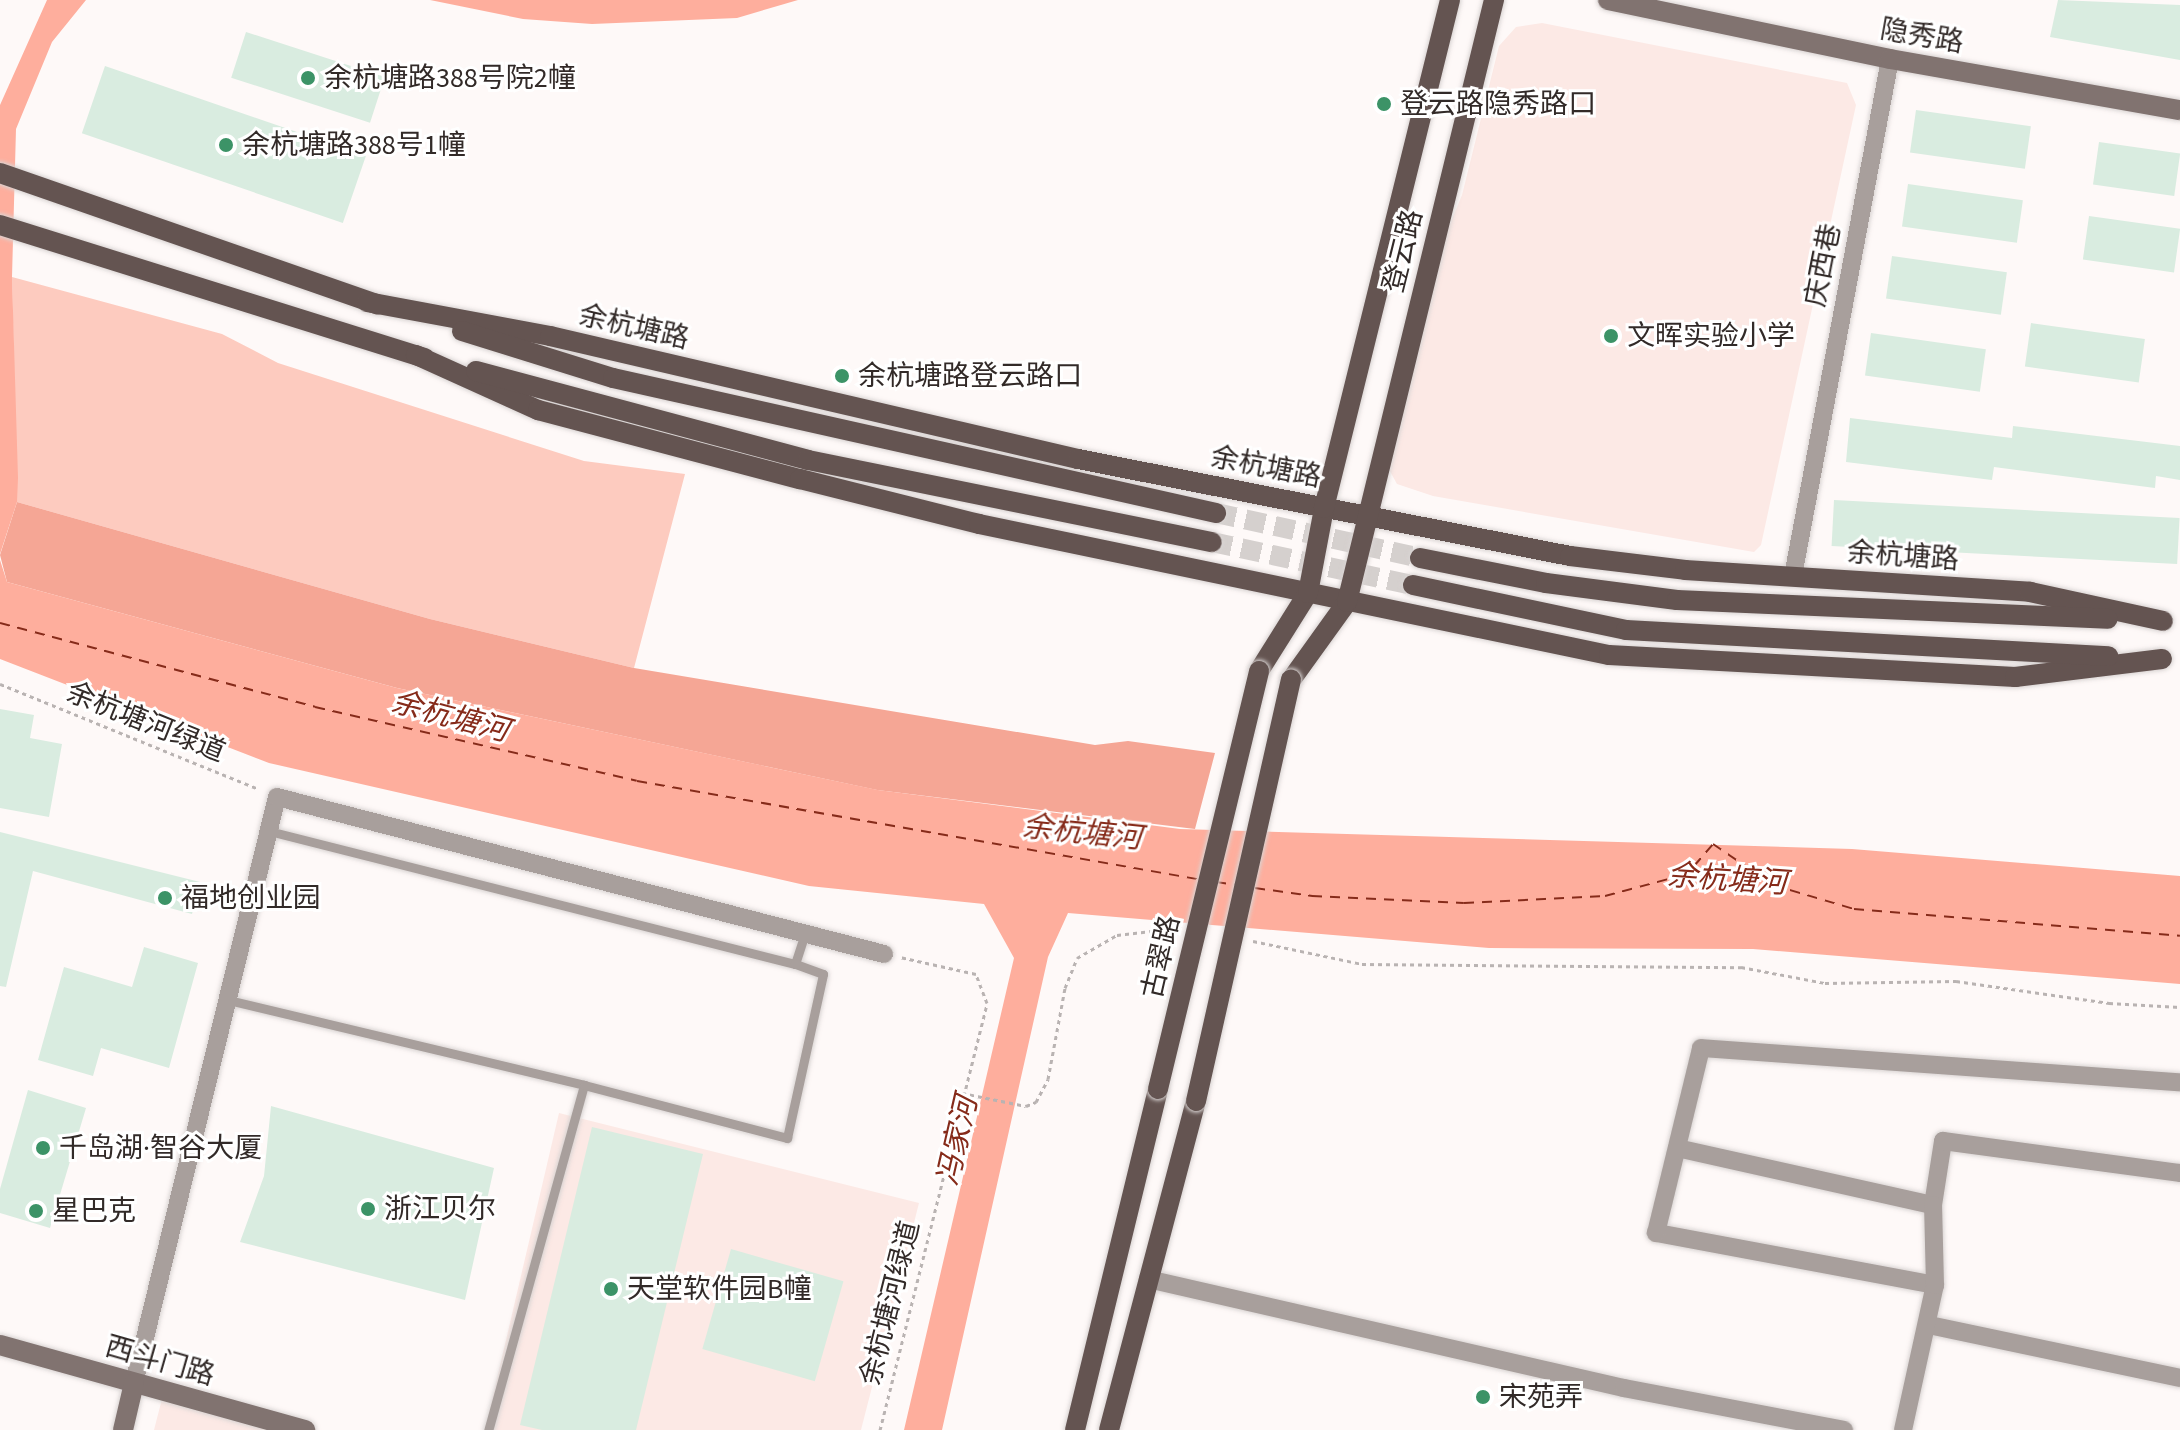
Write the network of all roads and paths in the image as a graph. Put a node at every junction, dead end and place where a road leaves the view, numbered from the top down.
1 (1450, 0) edge
2 (1494, 0) edge
3 (1608, 0) edge
4 (1890, 59) junction
5 (2180, 110) edge
6 (10, 176) edge
7 (0, 225) edge
8 (367, 302) junction
9 (416, 355) junction
10 (1324, 508) junction
11 (1216, 513) tunnel mouth
12 (1367, 516) junction
13 (1212, 542) tunnel mouth
14 (1420, 558) tunnel mouth
15 (1793, 576) junction
16 (1413, 585) tunnel mouth
17 (1308, 593) junction
18 (1347, 602) junction
19 (2171, 622) edge
20 (2171, 660) edge
21 (0, 684) edge
22 (277, 797) junction
23 (269, 831) junction
24 (1188, 930) dead end
25 (805, 934) junction
26 (1249, 940) dead end
27 (884, 954) joint
28 (795, 964) junction
29 (228, 1000) junction
30 (2180, 1007) edge
31 (2180, 1082) edge
32 (584, 1085) junction
33 (962, 1093) junction
34 (1677, 1148) junction
35 (2180, 1173) edge
36 (1933, 1205) junction
37 (1148, 1279) junction
38 (1935, 1285) junction
39 (1929, 1325) junction
40 (0, 1345) edge
41 (2180, 1378) edge
42 (134, 1383) junction
43 (123, 1430) edge
44 (305, 1430) edge
45 (488, 1430) edge
46 (880, 1430) edge
47 (1075, 1430) edge
48 (1109, 1430) edge
49 (1844, 1430) edge
50 (1903, 1430) edge

1 - 10 main road, 登云路
2 - 12 main road, 登云路
3 - 4 street, 隐秀路
4 - 5 street, 隐秀路
4 - 15 street, 庆西巷
6 - 8 main road, 余杭塘路
7 - 9 main road
8 - 10 main road, 余杭塘路
8 - 11 main road, 余杭塘路
9 - 13 main road
9 - 17 main road
10 - 12 main road, 余杭塘路
10 - 17 main road, 古翠路
12 - 15 main road, 余杭塘路
12 - 18 main road
14 - 19 main road, 余杭塘路
15 - 19 main road, 余杭塘路
16 - 20 main road
17 - 18 main road
17 - 47 main road, 古翠路, bridge
18 - 20 main road
18 - 37 main road, bridge
21 - 22 path, 余杭塘河绿道
22 - 23 street
22 - 25 street
23 - 28 lane
23 - 29 street
24 - 33 path
25 - 27 street
25 - 28 lane
26 - 30 path
27 - 33 path, 余杭塘河绿道
28 - 32 lane
29 - 32 lane
29 - 42 street
31 - 34 street
32 - 45 lane
33 - 46 path, 余杭塘河绿道
34 - 36 street
34 - 38 street
35 - 36 street
36 - 38 street
37 - 48 main road
37 - 49 street
38 - 39 street
39 - 41 street
39 - 50 street
40 - 42 street, 西斗门路
42 - 43 street
42 - 44 street, 西斗门路

